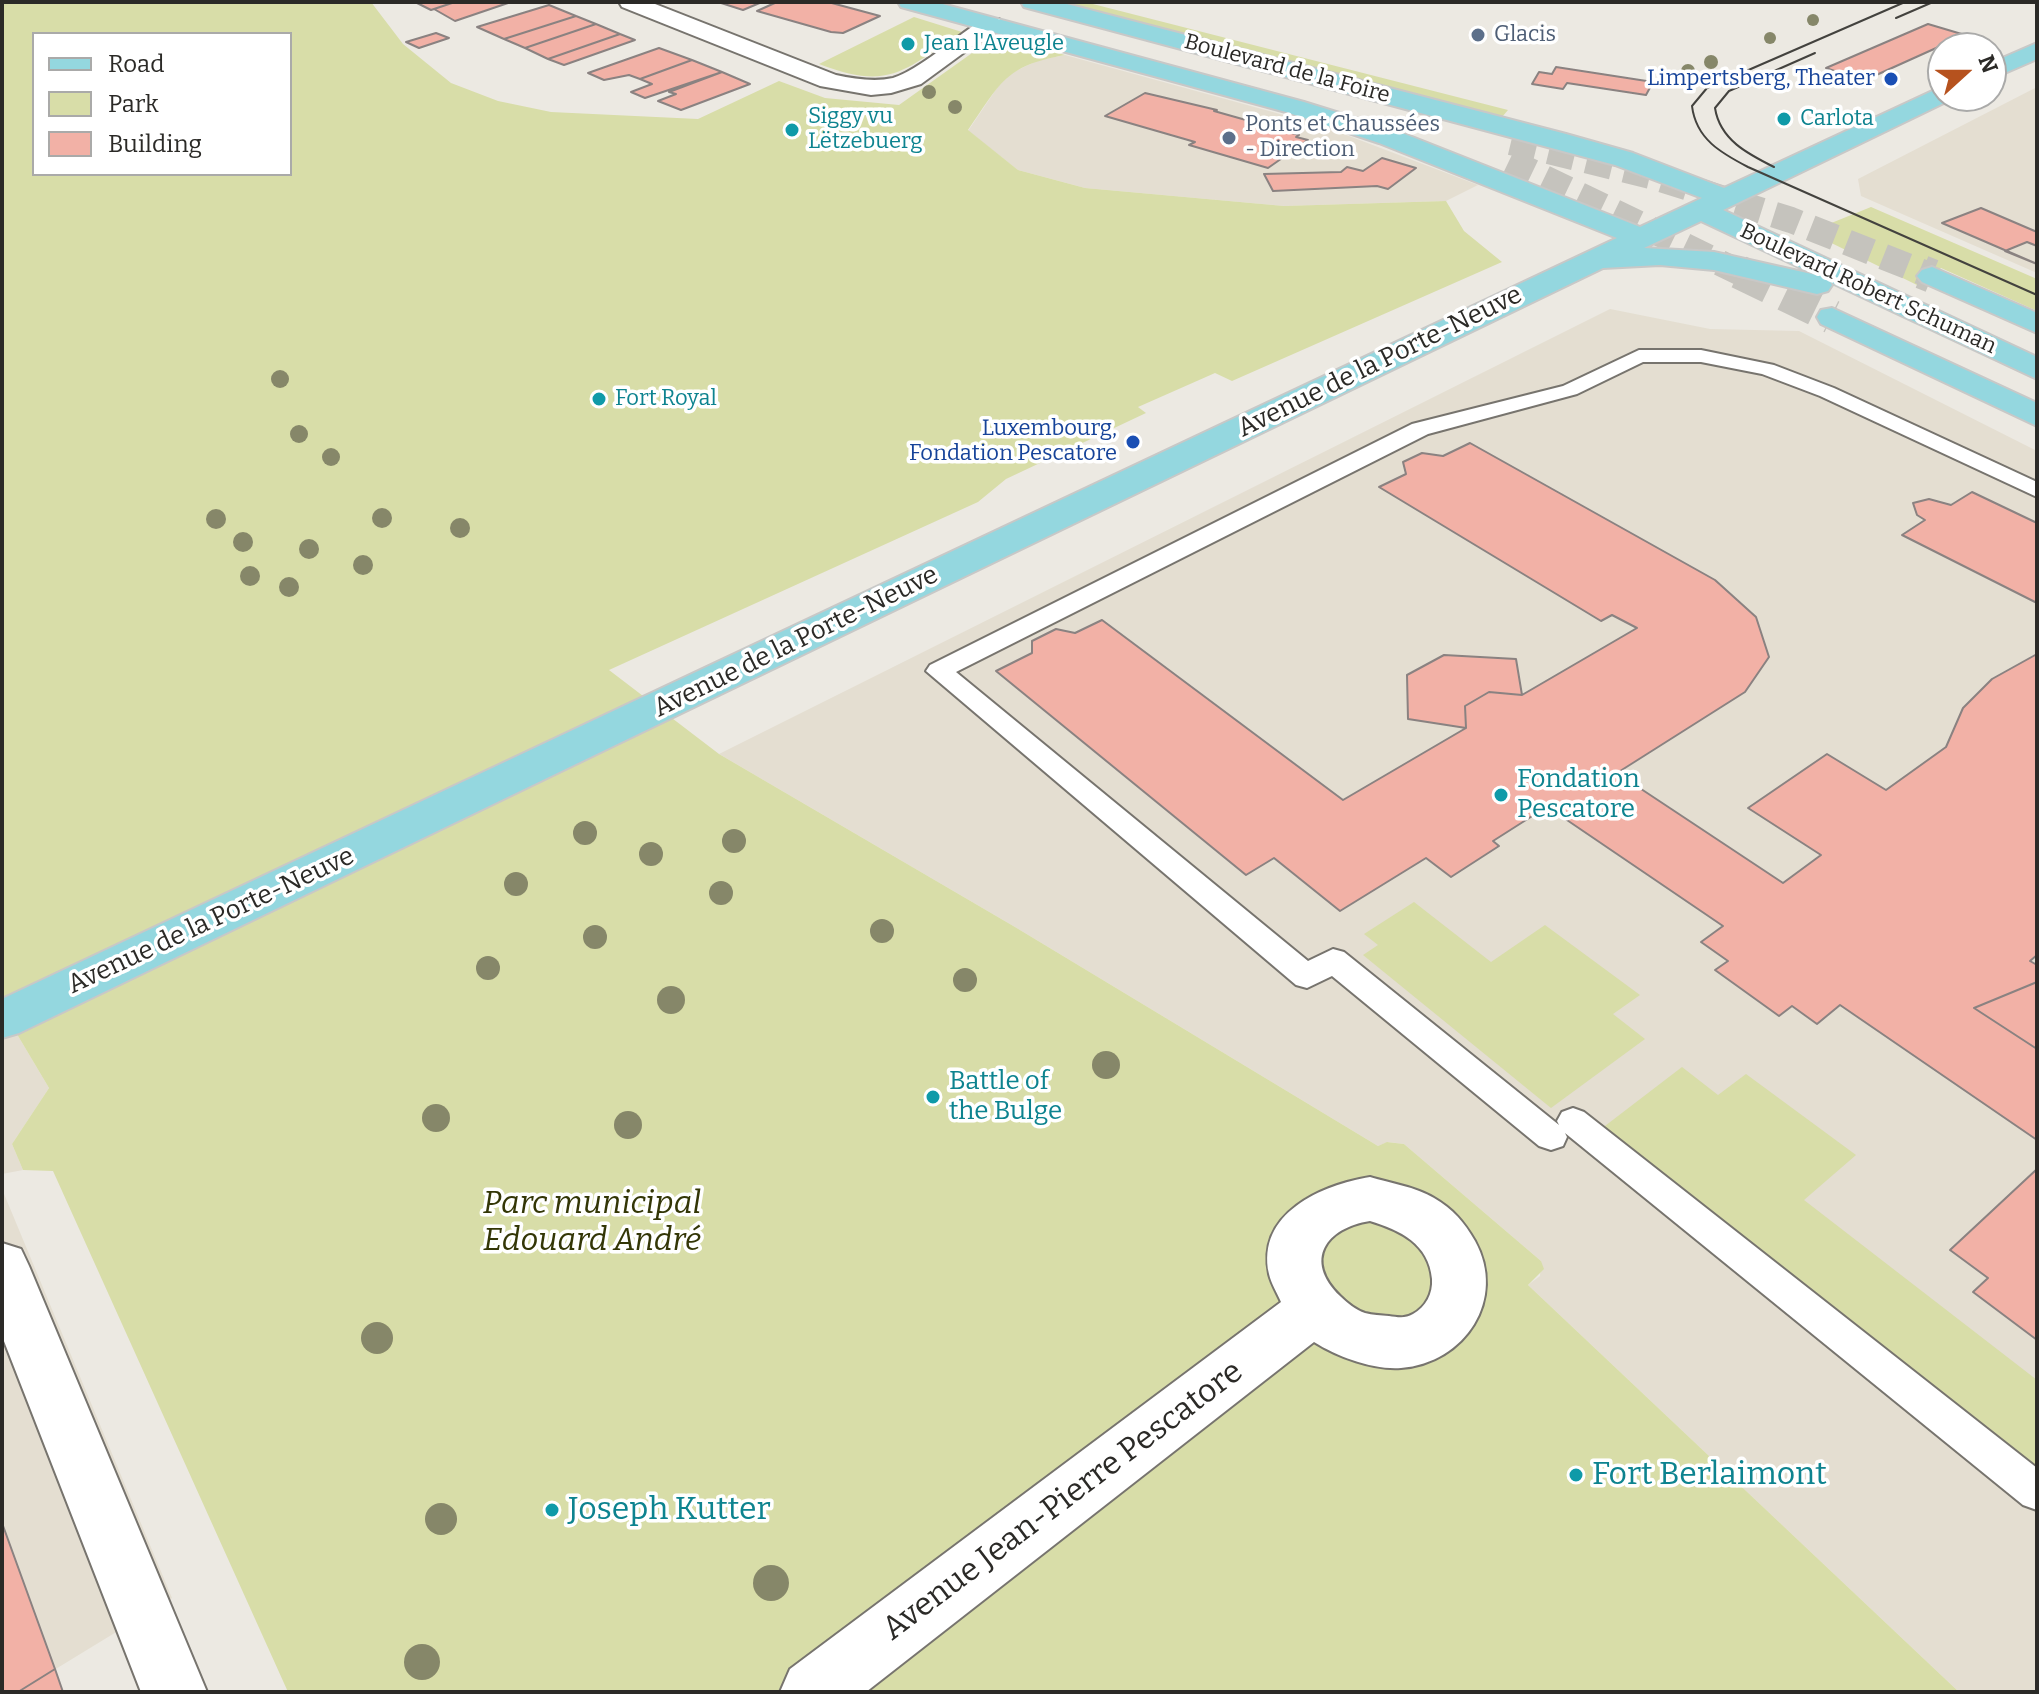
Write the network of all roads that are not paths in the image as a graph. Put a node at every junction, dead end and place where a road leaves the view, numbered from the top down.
1 (630, 2) edge
2 (909, 2) edge
3 (971, 2) edge
4 (1032, 2) edge
5 (991, 24) junction
6 (2037, 50) edge
7 (2007, 64) edge
8 (1927, 102) edge
9 (1502, 147) tunnel mouth
10 (1712, 203) junction
11 (1640, 237) junction
12 (1589, 263) junction
13 (1932, 276) tunnel mouth
14 (1832, 317) tunnel mouth
15 (1937, 322) junction
16 (2037, 324) edge
17 (2037, 369) edge
18 (2037, 416) edge
19 (2037, 490) edge
20 (2, 1020) edge
21 (2, 1266) edge
22 (1314, 1310) dead end
23 (2037, 1492) edge
24 (174, 1692) edge
25 (813, 1692) edge

1 - 5 street
2 - 5 main road, Boulevard de la Foire
3 - 9 main road, Boulevard de la Foire
4 - 10 main road, Boulevard de la Foire
5 - 11 main road, Boulevard de la Foire
6 - 7 main road
8 - 10 main road, Avenue de la Porte-Neuve
10 - 11 main road, Avenue de la Porte-Neuve
10 - 15 main road, Boulevard Robert Schuman
11 - 12 main road, Avenue de la Porte-Neuve
12 - 15 main road
12 - 20 main road, Avenue de la Porte-Neuve
13 - 16 main road, Boulevard Robert Schuman
14 - 18 main road, Boulevard Robert Schuman
15 - 17 main road, Boulevard Robert Schuman
19 - 23 lane
21 - 24 street
22 - 25 street, Avenue Jean-Pierre Pescatore

